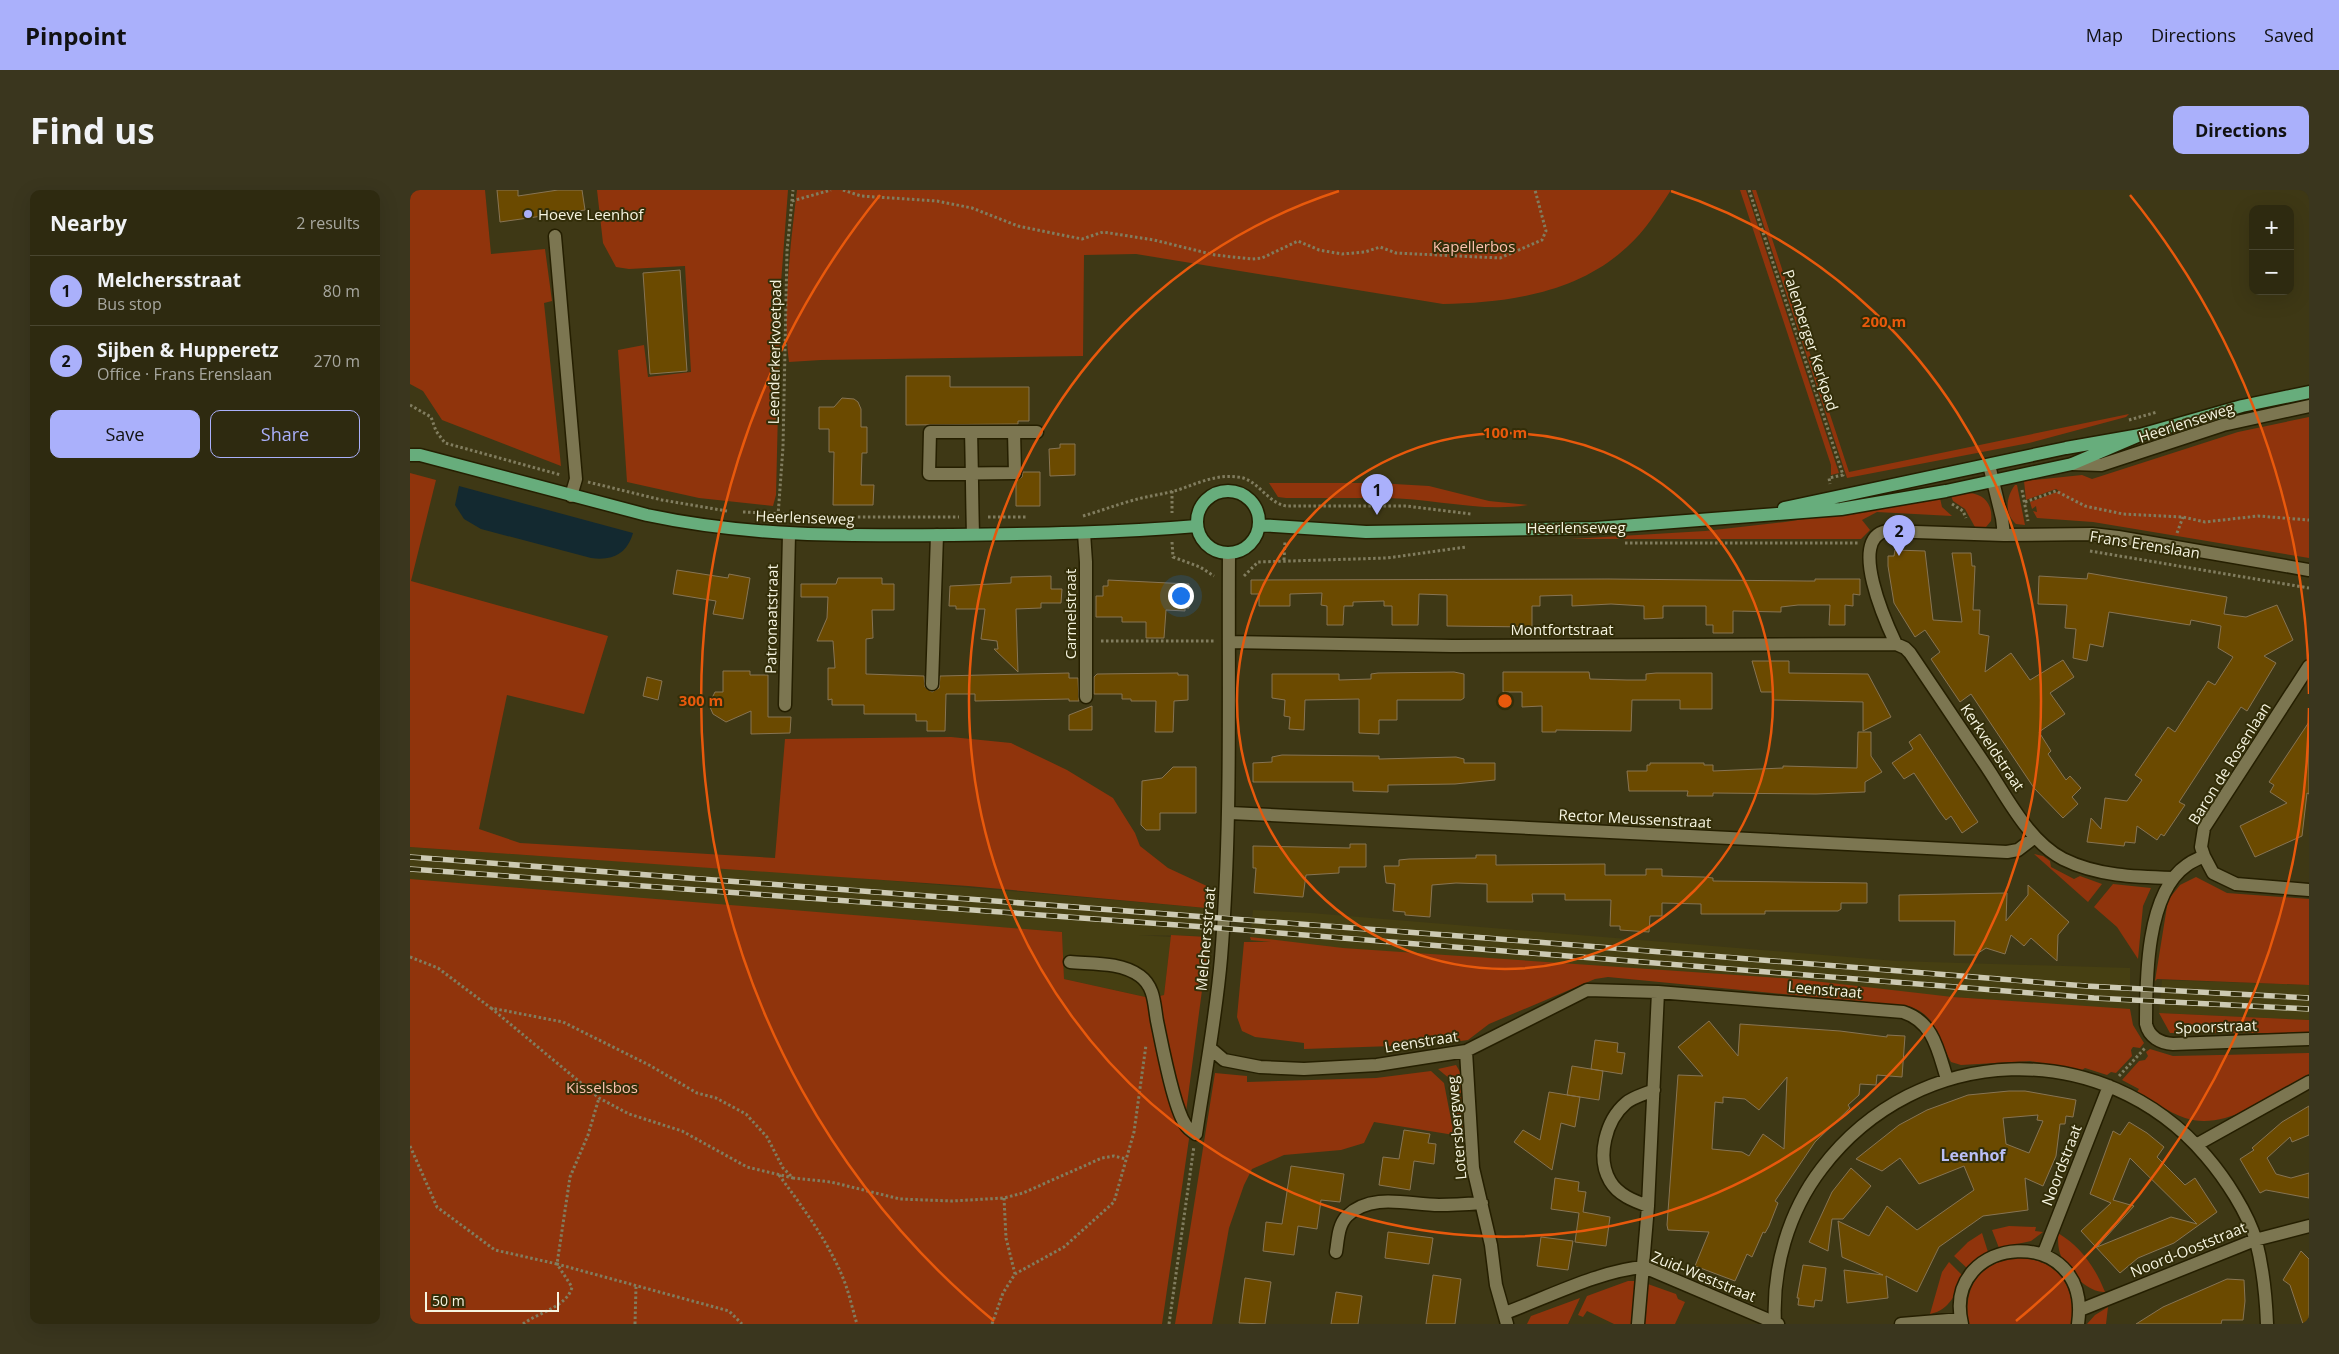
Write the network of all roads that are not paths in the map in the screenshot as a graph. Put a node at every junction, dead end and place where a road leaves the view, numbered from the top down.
1 (555, 236) dead end
2 (2309, 392) edge
3 (2309, 406) edge
4 (971, 432) junction
5 (1014, 432) junction
6 (1037, 432) dead end
7 (2140, 435) junction
8 (413, 453) edge
9 (2072, 464) junction
10 (1989, 465) junction
11 (972, 473) junction
12 (1993, 482) junction
13 (571, 496) junction
14 (1742, 518) junction
15 (1259, 525) junction
16 (1197, 526) junction
17 (1084, 533) junction
18 (789, 534) junction
19 (973, 534) junction
20 (937, 535) junction
21 (2004, 535) junction
22 (1870, 543) joint
23 (1229, 554) junction
24 (2309, 570) edge
25 (1229, 642) junction
26 (1896, 644) junction
27 (2309, 666) edge
28 (932, 684) dead end
29 (1086, 696) dead end
30 (786, 705) dead end
31 (1230, 813) junction
32 (2035, 837) junction
33 (2204, 856) junction
34 (2174, 878) junction
35 (2309, 890) edge
36 (1070, 962) dead end
37 (1658, 992) junction
38 (2309, 1039) edge
39 (1210, 1048) junction
40 (1466, 1051) junction
41 (1947, 1079) junction
42 (2309, 1082) edge
43 (2109, 1086) junction
44 (1654, 1090) junction
45 (2196, 1145) junction
46 (1482, 1203) junction
47 (1648, 1206) junction
48 (2309, 1226) edge
49 (2255, 1240) junction
50 (1336, 1252) dead end
51 (2043, 1255) junction
52 (1644, 1267) junction
53 (2080, 1310) junction
54 (1506, 1319) edge
55 (1961, 1321) edge
56 (1776, 1323) edge
57 (1638, 1324) edge
58 (1901, 1324) edge
59 (2078, 1324) edge
60 (2267, 1324) edge

1 - 13 street
2 - 7 main road, Heerlenseweg
3 - 9 street, Heerlenseweg
4 - 5 street
4 - 11 street
4 - 11 street
5 - 6 street
5 - 11 street
7 - 9 main road, Heerlenseweg
7 - 10 main road, Heerlenseweg
8 - 13 main road, Heerlenseweg
9 - 12 main road, Heerlenseweg
10 - 12 street
10 - 14 main road, Heerlenseweg
11 - 19 street
12 - 14 main road, Heerlenseweg
12 - 21 street
13 - 18 main road, Heerlenseweg
14 - 15 main road, Heerlenseweg
15 - 16 main road
15 - 23 main road
16 - 17 main road, Heerlenseweg
16 - 23 main road
17 - 19 main road, Heerlenseweg
17 - 29 street, Carmelstraat
18 - 20 main road, Heerlenseweg
18 - 30 street, Patronaatstraat
19 - 20 main road, Heerlenseweg
20 - 28 street
21 - 22 street, Frans Erenslaan
21 - 24 street, Frans Erenslaan
22 - 26 street, Kerkveldstraat
23 - 25 street, Melchersstraat
25 - 26 street, Montfortstraat
25 - 31 street, Melchersstraat
26 - 32 street, Kerkveldstraat
27 - 33 street, Baron de Rosenlaan
31 - 32 street, Rector Meussenstraat
31 - 39 street, Melchersstraat
32 - 34 street, Kerkveldstraat
33 - 34 street
33 - 35 street
34 - 38 street, Spoorstraat
36 - 39 street, Melchersstraat
37 - 40 street, Leenstraat
37 - 41 street, Leenstraat
37 - 44 street
39 - 40 street, Leenstraat
40 - 46 street, Lotersbergweg
41 - 43 street
41 - 56 street
42 - 45 street
43 - 45 street
43 - 51 street, Noordstraat
44 - 47 street
44 - 47 street
45 - 49 street
46 - 50 street
46 - 54 street, Lotersbergweg
47 - 52 street
48 - 49 street, Noord-Ooststraat
49 - 53 street, Noord-Ooststraat
49 - 60 street
51 - 53 street
51 - 55 street
52 - 54 street, Zuid-Weststraat
52 - 56 street, Zuid-Weststraat
52 - 57 street
53 - 59 street
55 - 58 street

